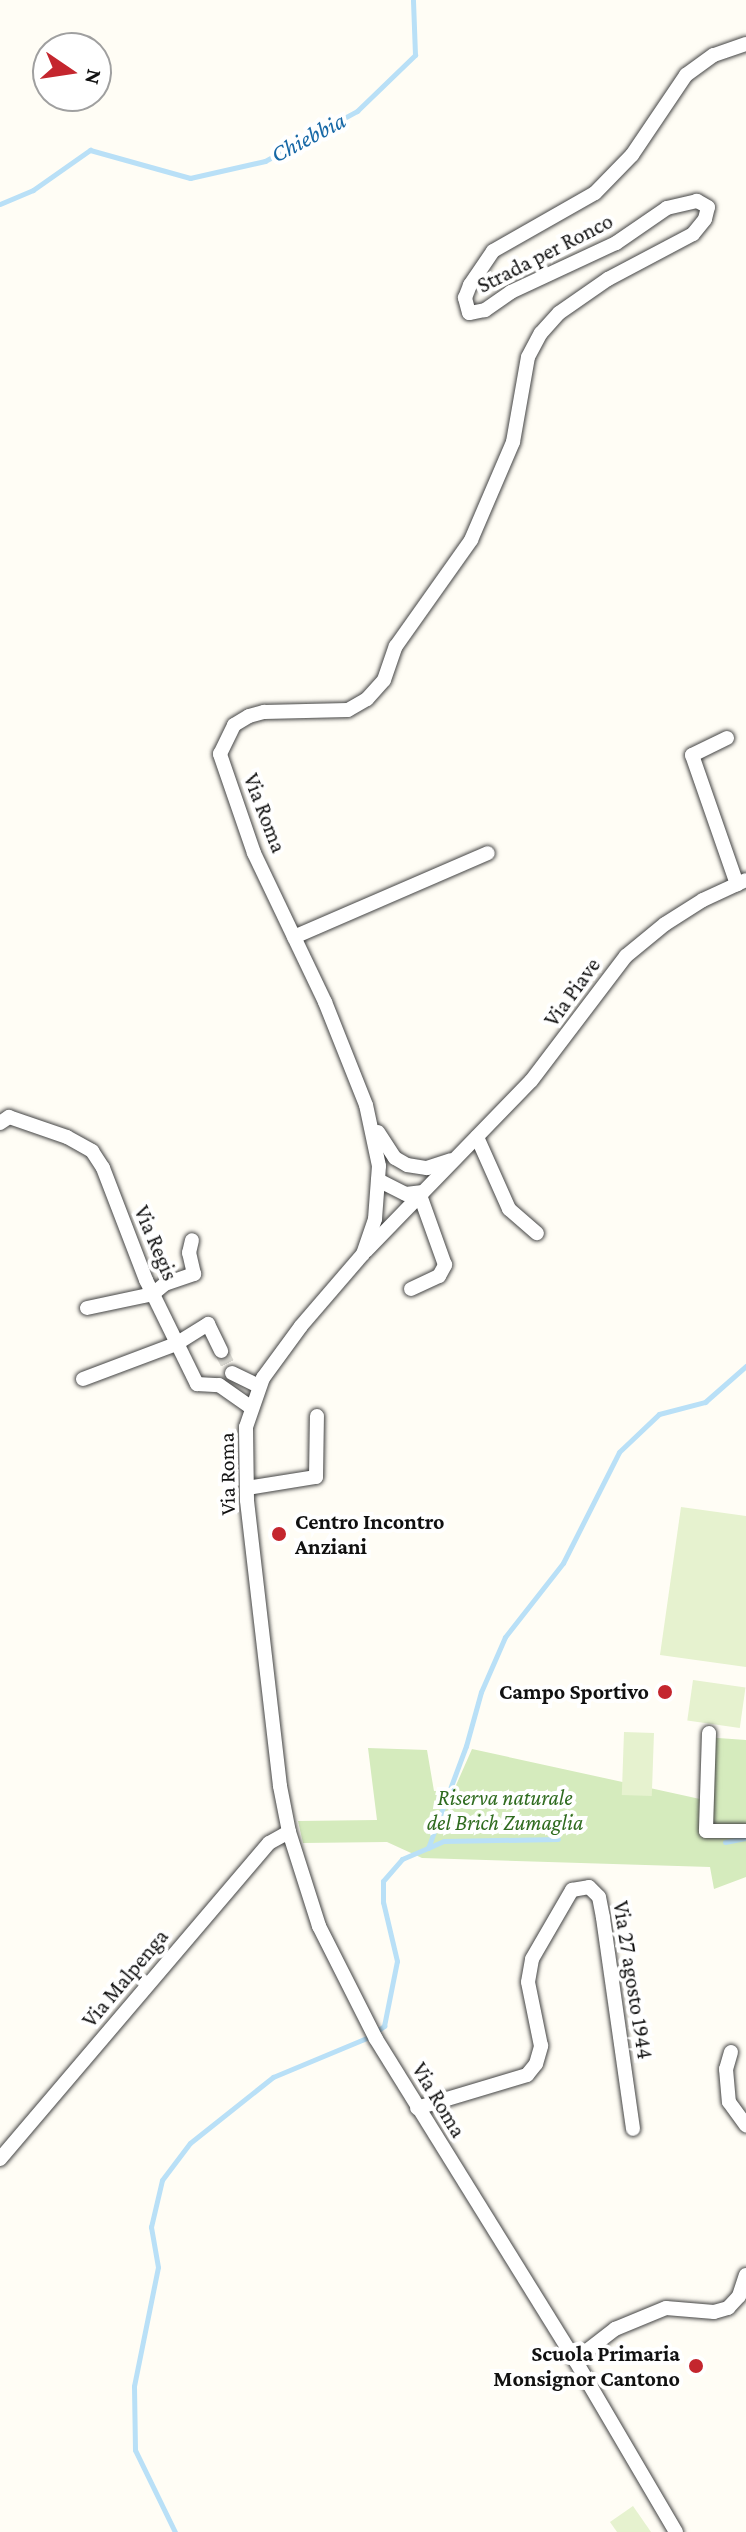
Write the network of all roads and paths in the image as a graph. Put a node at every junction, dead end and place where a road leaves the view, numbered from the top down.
1 (746, 44) edge
2 (513, 442) joint
3 (727, 738) dead end
4 (488, 853) dead end
5 (741, 882) edge
6 (294, 937) junction
7 (366, 1105) junction
8 (0, 1123) edge
9 (477, 1137) junction
10 (455, 1158) junction
11 (407, 1165) junction
12 (378, 1180) junction
13 (421, 1194) junction
14 (537, 1233) dead end
15 (192, 1240) dead end
16 (363, 1254) junction
17 (411, 1289) dead end
18 (153, 1294) junction
19 (87, 1308) dead end
20 (176, 1344) junction
21 (221, 1351) tunnel mouth
22 (232, 1373) tunnel mouth
23 (83, 1379) dead end
24 (259, 1386) junction
25 (252, 1408) junction
26 (317, 1416) dead end
27 (247, 1488) junction
28 (709, 1733) dead end
29 (746, 1831) edge
30 (289, 1832) junction
31 (731, 2052) dead end
32 (417, 2108) junction
33 (746, 2125) edge
34 (633, 2129) dead end
35 (0, 2159) edge
36 (746, 2275) edge
37 (575, 2360) junction
38 (676, 2532) edge

1 - 2 street, Strada per Ronco
2 - 6 street, Via Roma
3 - 5 street
4 - 6 street
5 - 9 street, Via Piave
6 - 7 street, Via Roma
7 - 11 street
7 - 12 street, Via Roma
8 - 18 street, Via Regis
9 - 10 street, Via Piave
9 - 14 street
10 - 11 street
10 - 13 street, Via Piave
11 - 12 street
12 - 13 street
12 - 16 street, Via Roma
13 - 16 street, Via Piave
13 - 17 street
15 - 18 street
16 - 24 street, Via Roma
18 - 19 street
18 - 20 street, Via Regis
20 - 21 street
20 - 23 street
20 - 25 street, Via Regis
22 - 24 street
24 - 25 street, Via Roma
25 - 27 street, Via Roma
26 - 27 street
27 - 30 street, Via Roma
28 - 29 street
30 - 32 street, Via Roma
30 - 35 street, Via Malpenga
31 - 33 street
32 - 34 street, Via 27 agosto 1944
32 - 37 street, Via Roma
36 - 37 street
37 - 38 street, Via Roma

